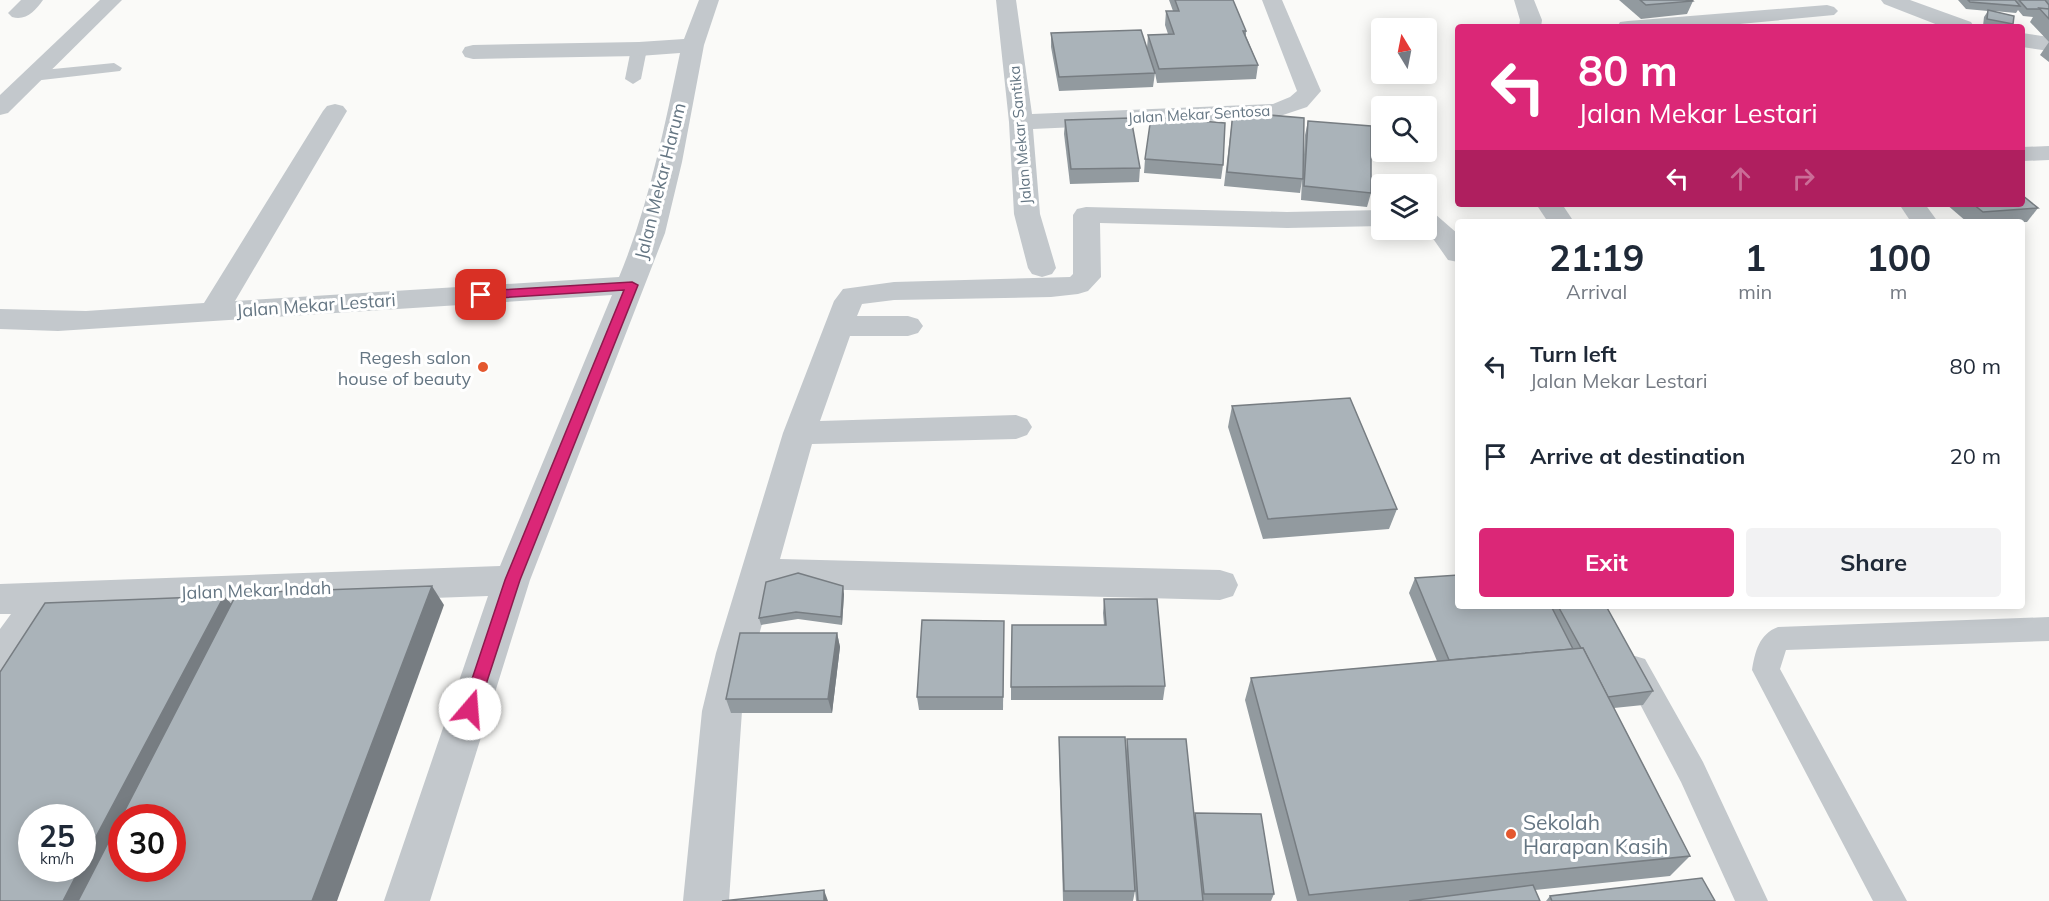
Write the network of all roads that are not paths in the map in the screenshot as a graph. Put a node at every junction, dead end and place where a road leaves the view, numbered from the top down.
1 (112, 0) edge
2 (709, 0) edge
3 (1006, 0) edge
4 (1272, 0) edge
5 (1524, 0) edge
6 (1891, 0) edge
7 (1827, 13) edge
8 (1530, 24) edge
9 (1671, 24) edge
10 (1955, 24) edge
11 (2025, 40) edge
12 (2049, 44) edge
13 (693, 45) junction
14 (639, 49) junction
15 (473, 52) dead end
16 (114, 68) dead end
17 (33, 76) junction
18 (633, 79) dead end
19 (0, 108) edge
20 (335, 111) dead end
21 (1021, 122) junction
22 (2049, 153) edge
23 (2025, 154) edge
24 (1371, 218) edge
25 (1437, 229) edge
26 (1455, 250) edge
27 (1042, 268) dead end
28 (632, 285) junction
29 (214, 311) junction
30 (0, 319) edge
31 (839, 326) junction
32 (908, 326) dead end
33 (1016, 427) dead end
34 (799, 432) junction
35 (760, 573) junction
36 (512, 580) junction
37 (1220, 585) dead end
38 (42, 598) junction
39 (0, 599) edge
40 (2049, 629) edge
41 (1625, 649) edge
42 (0, 661) edge
43 (407, 901) edge
44 (706, 901) edge
45 (1752, 901) edge
46 (1891, 901) edge

1 - 17 street
2 - 13 street, Jalan Mekar Harum
3 - 21 street, Jalan Mekar Santika
4 - 21 street, Jalan Mekar Sentosa
5 - 8 street
6 - 10 street
7 - 9 street
11 - 12 street
13 - 14 street
13 - 28 street, Jalan Mekar Harum
14 - 15 street
14 - 18 lane
16 - 17 lane
17 - 19 street
20 - 29 street
21 - 27 street, Jalan Mekar Santika
22 - 23 street
24 - 31 street
25 - 26 street
28 - 29 street, Jalan Mekar Lestari
28 - 36 street, Jalan Mekar Harum
29 - 30 street, Jalan Mekar Lestari
31 - 32 street
31 - 34 street
33 - 34 street
34 - 35 street
35 - 37 street
35 - 44 street
36 - 38 street, Jalan Mekar Indah
36 - 43 street, Jalan Mekar Harum
38 - 39 street, Jalan Mekar Indah
38 - 42 street
40 - 46 lane
41 - 45 lane

